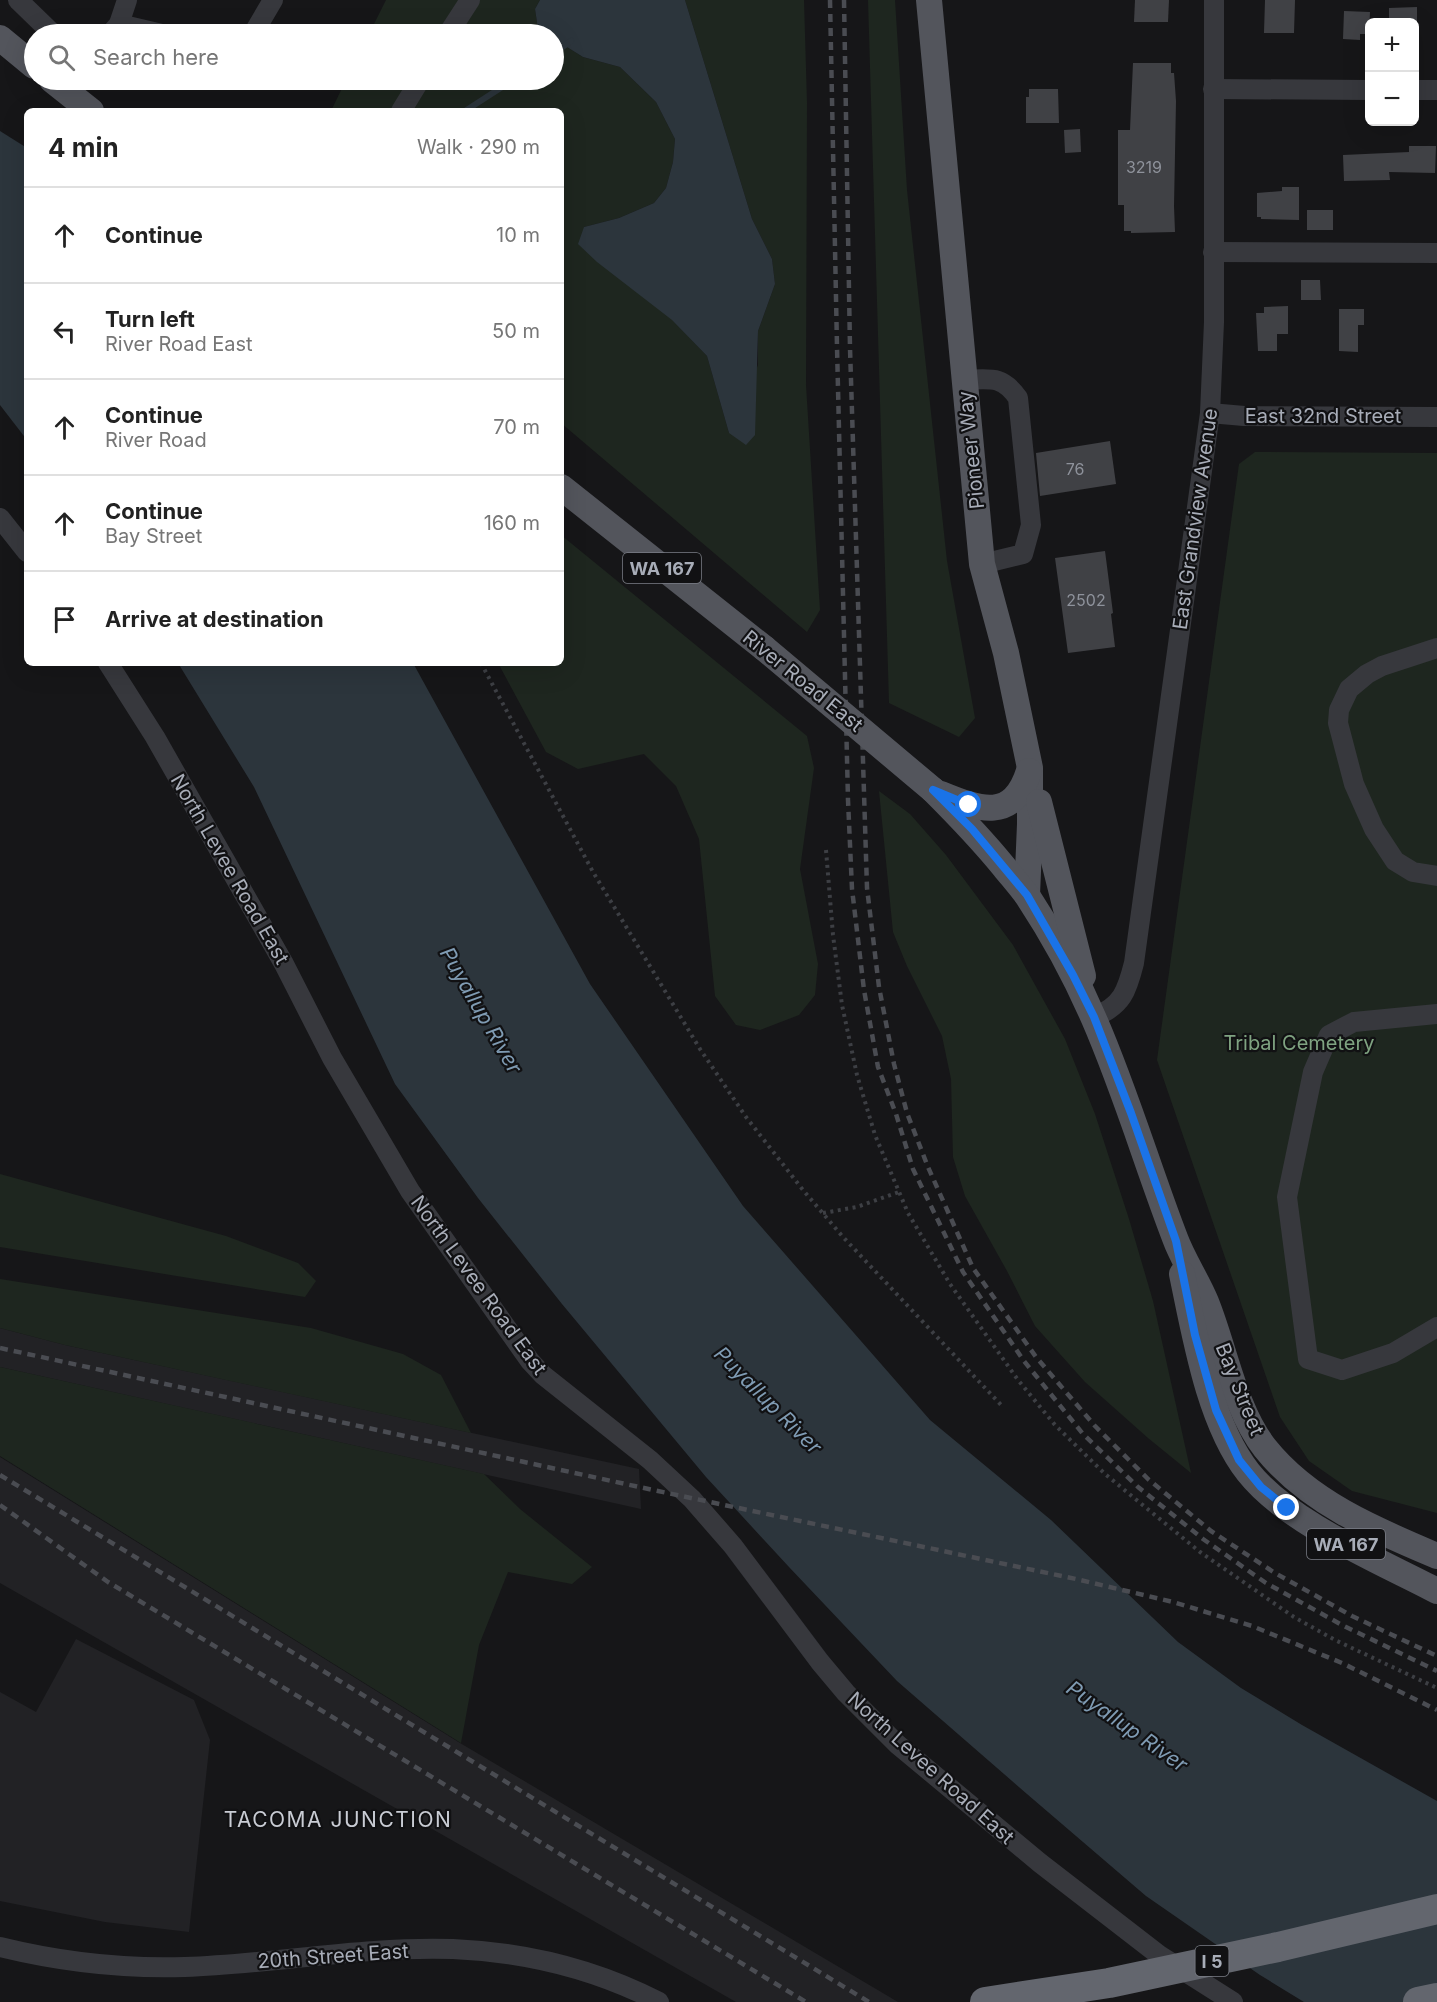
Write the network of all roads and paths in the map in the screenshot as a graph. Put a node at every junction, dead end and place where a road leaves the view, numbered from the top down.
1 (18, 0) edge
2 (127, 0) edge
3 (273, 0) edge
4 (470, 0) edge
5 (929, 0) edge
6 (1214, 0) edge
7 (43, 24) edge
8 (117, 24) edge
9 (258, 24) edge
10 (454, 24) edge
11 (0, 38) edge
12 (24, 58) edge
13 (1213, 89) junction
14 (72, 90) edge
15 (414, 90) edge
16 (1365, 90) edge
17 (1419, 90) edge
18 (1437, 90) edge
19 (88, 108) edge
20 (403, 108) edge
21 (1213, 252) junction
22 (1437, 253) edge
23 (964, 380) junction
24 (1210, 413) junction
25 (1437, 417) edge
26 (564, 489) edge
27 (0, 518) edge
28 (24, 548) edge
29 (982, 564) junction
30 (1437, 648) edge
31 (110, 666) edge
32 (483, 666) edge
33 (1030, 768) junction
34 (933, 790) junction
35 (826, 850) dead end
36 (1437, 876) edge
37 (1027, 895) junction
38 (1437, 1014) edge
39 (1094, 1017) junction
40 (899, 1192) junction
41 (822, 1214) junction
42 (1176, 1241) junction
43 (1437, 1327) edge
44 (1003, 1407) dead end
45 (1437, 1556) edge
46 (1437, 1591) edge
47 (1437, 1688) edge
48 (1437, 1909) edge
49 (0, 1947) edge
50 (1437, 1998) edge
51 (658, 2002) edge
52 (985, 2002) edge
53 (1233, 2002) edge
54 (1418, 2002) edge

1 - 7 street
2 - 8 street
3 - 9 street
4 - 10 street
5 - 23 main road, Pioneer Way
6 - 13 street, East Grandview Avenue
11 - 12 main road
13 - 16 street
13 - 21 street, East Grandview Avenue
14 - 19 main road
15 - 20 street
17 - 18 street
21 - 22 street
21 - 24 street, East Grandview Avenue
23 - 29 main road, Pioneer Way
23 - 29 street
24 - 25 street, East 32nd Street
24 - 39 street, East Grandview Avenue
26 - 34 main road, River Road East / WA 167, bridge
27 - 28 street
29 - 33 main road, Pioneer Way
30 - 36 street
31 - 53 street, North Levee Road East
32 - 41 path
33 - 34 main road
33 - 37 main road, Pioneer Way
33 - 39 main road
34 - 37 main road, River Road East / WA 167
35 - 40 path
37 - 39 main road, WA 167
38 - 43 street
39 - 42 main road, Bay Street / WA 167
40 - 41 path
40 - 47 path
41 - 44 path
42 - 45 main road, Bay Street / WA 167
42 - 46 main road, Bay Street / WA 167
48 - 52 highway, I 5, bridge
49 - 51 street, 20th Street East
50 - 54 highway

